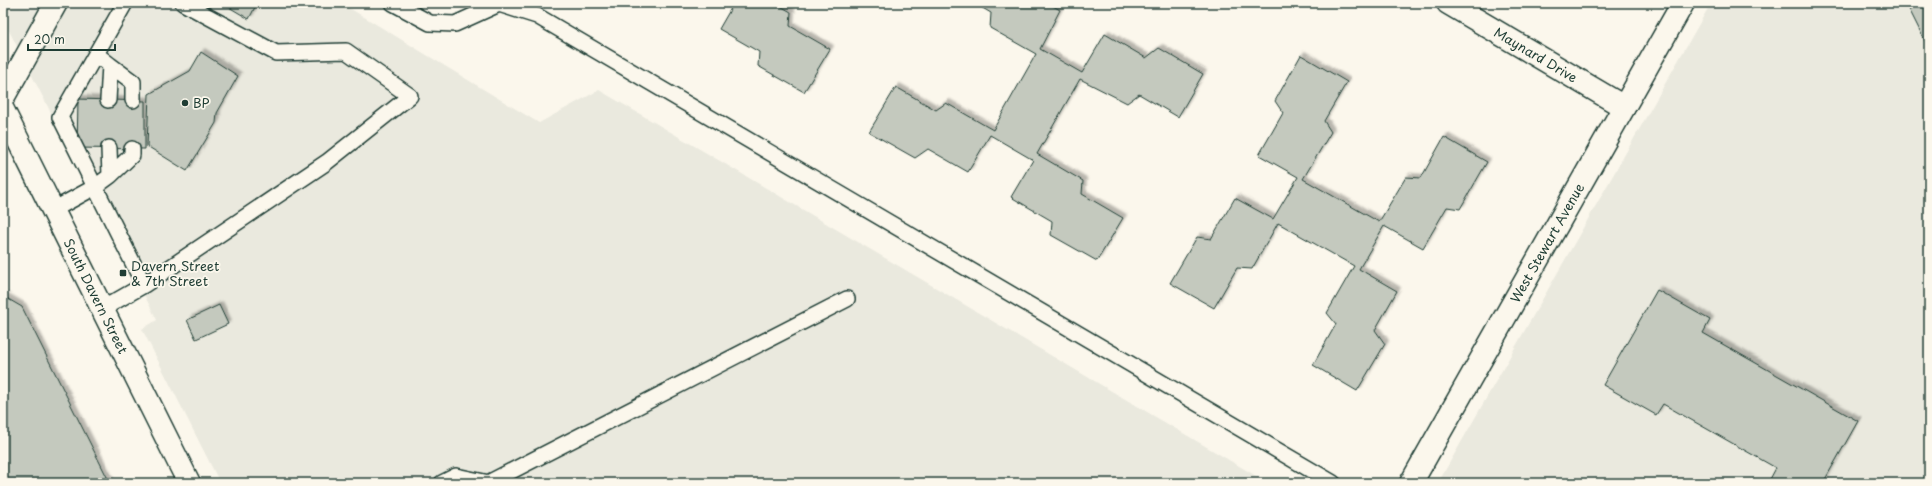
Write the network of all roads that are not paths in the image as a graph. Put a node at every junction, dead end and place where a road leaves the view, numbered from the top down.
1 (56, 3) edge
2 (125, 3) edge
3 (183, 3) edge
4 (393, 3) edge
5 (1448, 3) edge
6 (1683, 3) edge
7 (96, 54) junction
8 (110, 65) junction
9 (3, 98) edge
10 (108, 100) dead end
11 (132, 100) dead end
12 (1624, 108) junction
13 (3, 110) edge
14 (109, 148) dead end
15 (132, 149) dead end
16 (110, 176) junction
17 (95, 187) junction
18 (53, 210) junction
19 (144, 285) junction
20 (847, 299) dead end
21 (102, 309) junction
22 (190, 483) edge
23 (442, 483) edge
24 (489, 483) edge
25 (1333, 483) edge
26 (1411, 483) edge

1 - 9 street
2 - 7 lane
3 - 19 lane
4 - 25 lane
5 - 12 street, Maynard Drive
6 - 12 street, West Stewart Avenue
7 - 8 lane
7 - 17 lane
8 - 10 lane
8 - 11 lane
12 - 26 street, West Stewart Avenue
13 - 18 street, South Davern Street
14 - 16 lane
15 - 16 lane
16 - 17 lane
17 - 18 lane
17 - 19 lane
18 - 21 street, South Davern Street
19 - 21 lane
20 - 24 lane
21 - 22 street, South Davern Street
23 - 24 lane

